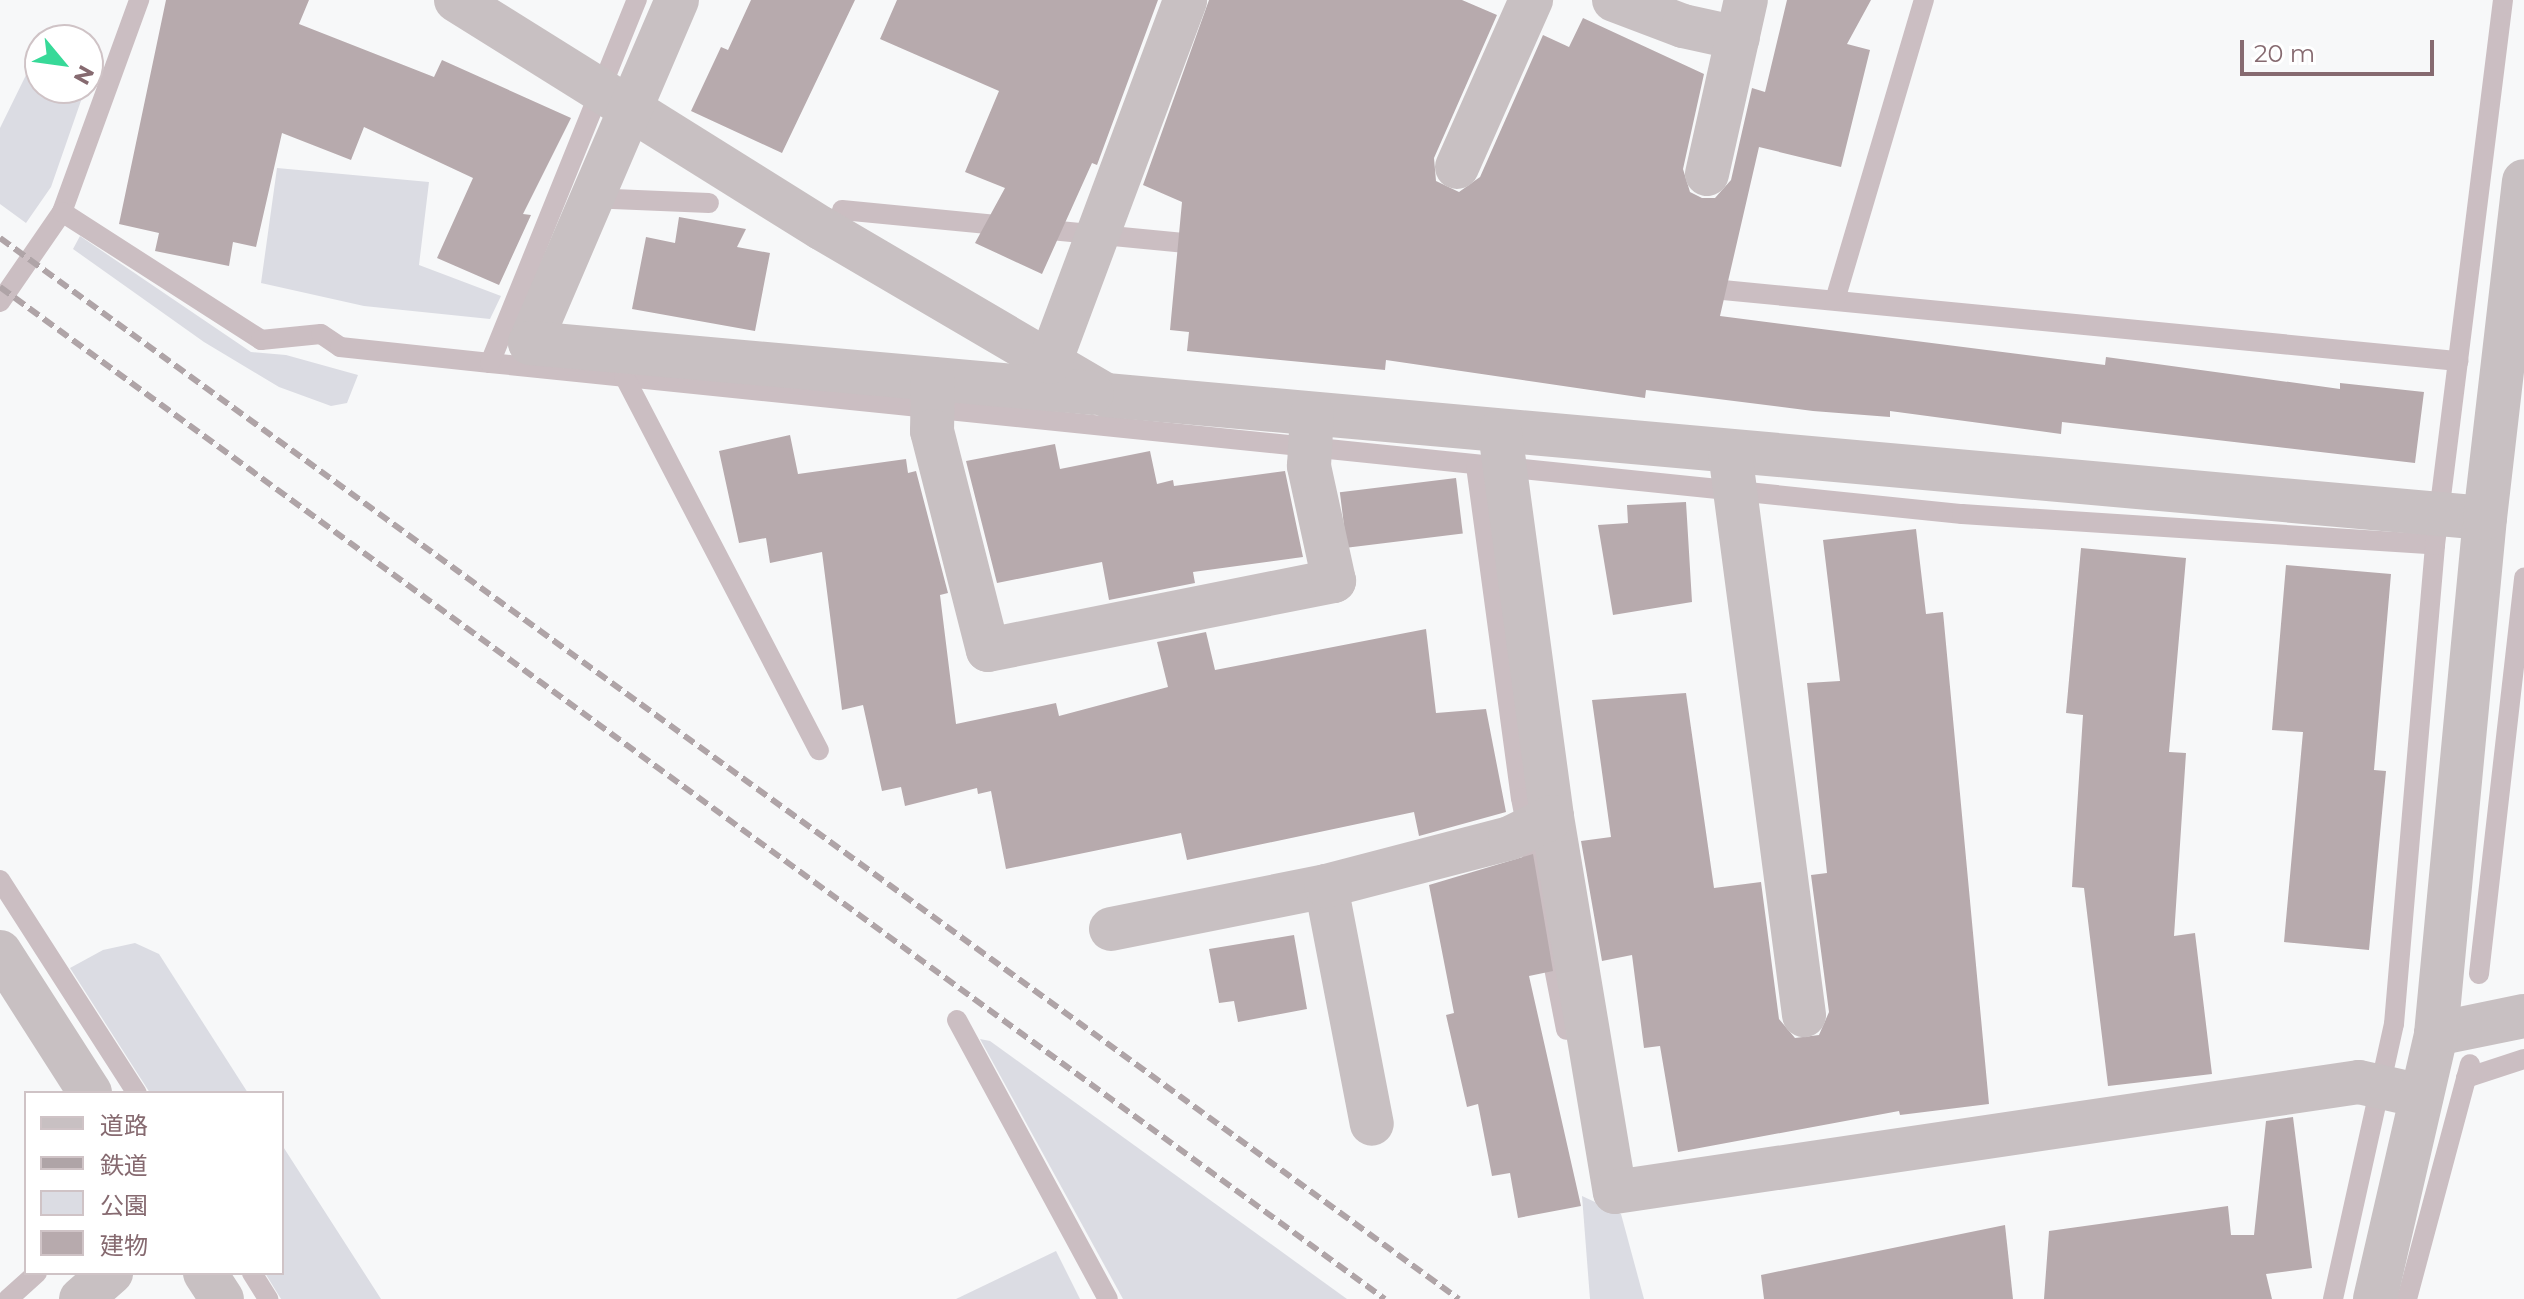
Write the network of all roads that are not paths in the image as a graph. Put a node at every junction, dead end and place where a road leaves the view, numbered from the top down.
1 (456, 0) edge
2 (677, 0) edge
3 (1185, 0) edge
4 (1531, 0) edge
5 (1614, 0) edge
6 (1742, 19) edge
7 (610, 97) junction
8 (1457, 167) dead end
9 (1707, 174) dead end
10 (2524, 181) edge
11 (1050, 362) junction
12 (1106, 395) junction
13 (932, 401) junction
14 (1310, 437) junction
15 (1503, 454) junction
16 (1733, 477) junction
17 (2453, 515) junction
18 (1532, 827) junction
19 (1326, 886) junction
20 (1111, 929) dead end
21 (0, 952) edge
22 (1804, 1015) dead end
23 (2524, 1016) edge
24 (2436, 1034) junction
25 (89, 1091) edge
26 (2411, 1094) junction
27 (1372, 1124) dead end
28 (109, 1275) edge
29 (206, 1275) edge
30 (81, 1299) edge
31 (222, 1299) edge
32 (2375, 1299) edge

1 - 7 street
2 - 7 street
3 - 11 street
4 - 8 street
5 - 6 street
6 - 9 street
7 - 11 street
7 - 13 street
10 - 17 street
11 - 12 street
12 - 13 street
12 - 14 street
13 - 14 street
14 - 15 street
15 - 16 street
15 - 18 street
16 - 17 street
16 - 22 street
17 - 24 street
18 - 19 street
18 - 26 street
19 - 20 street
19 - 27 street
21 - 25 street
23 - 24 street
24 - 26 street
26 - 32 street
28 - 30 street
29 - 31 street

